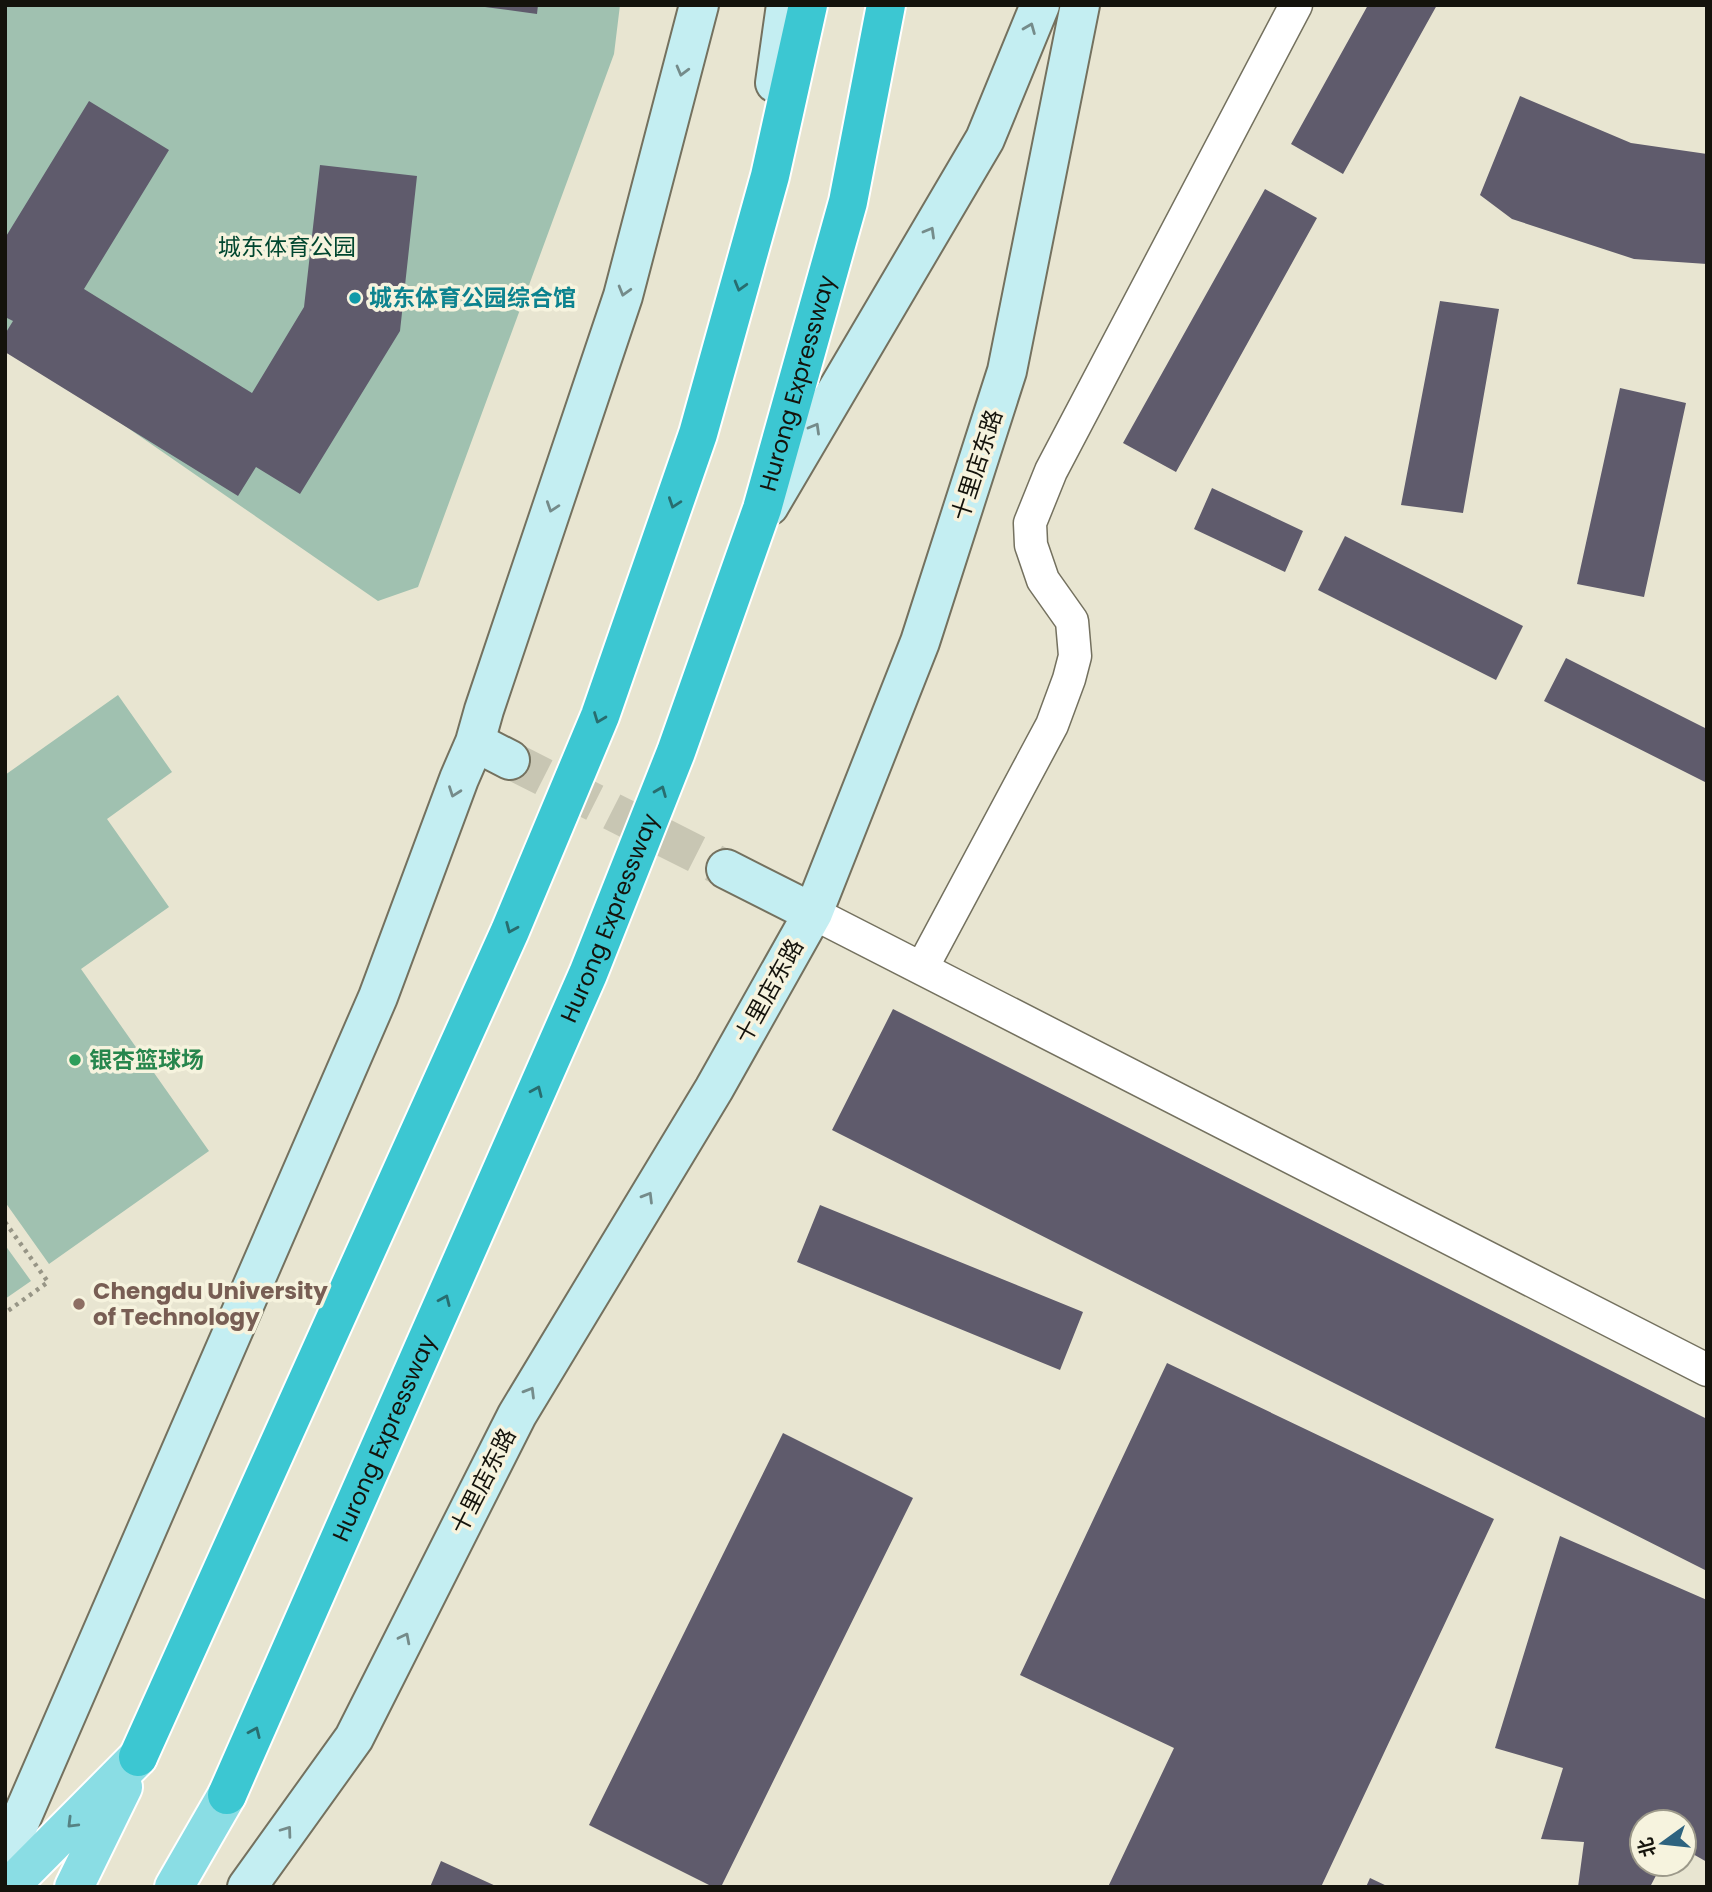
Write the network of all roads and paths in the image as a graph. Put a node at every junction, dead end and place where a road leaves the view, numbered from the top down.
1 (699, 5) edge
2 (786, 5) edge
3 (808, 5) edge
4 (886, 5) edge
5 (1040, 5) edge
6 (1080, 5) edge
7 (1296, 5) edge
8 (755, 232) junction
9 (755, 529) junction
10 (475, 742) junction
11 (510, 760) tunnel mouth
12 (726, 869) tunnel mouth
13 (813, 913) junction
14 (922, 968) junction
15 (5, 1222) edge
16 (5, 1313) edge
17 (1707, 1370) edge
18 (138, 1757) junction
19 (227, 1795) junction
20 (5, 1856) edge
21 (9, 1887) edge
22 (74, 1887) edge
23 (174, 1887) edge
24 (205, 1887) edge
25 (247, 1887) edge

1 -> 10 street
2 - 8 street
3 - 8 highway
4 - 9 highway, Hurong Expressway
9 -> 5 street
6 - 13 street, 十里店东路
7 - 14 street
8 -> 18 highway
19 -> 9 highway, Hurong Expressway
10 - 11 street
10 -> 20 street
12 - 13 street
13 - 14 street
25 -> 13 street, 十里店东路
14 - 17 street
15 - 16 path
18 -> 21 main road
18 - 22 main road
19 - 23 main road
19 - 24 main road

